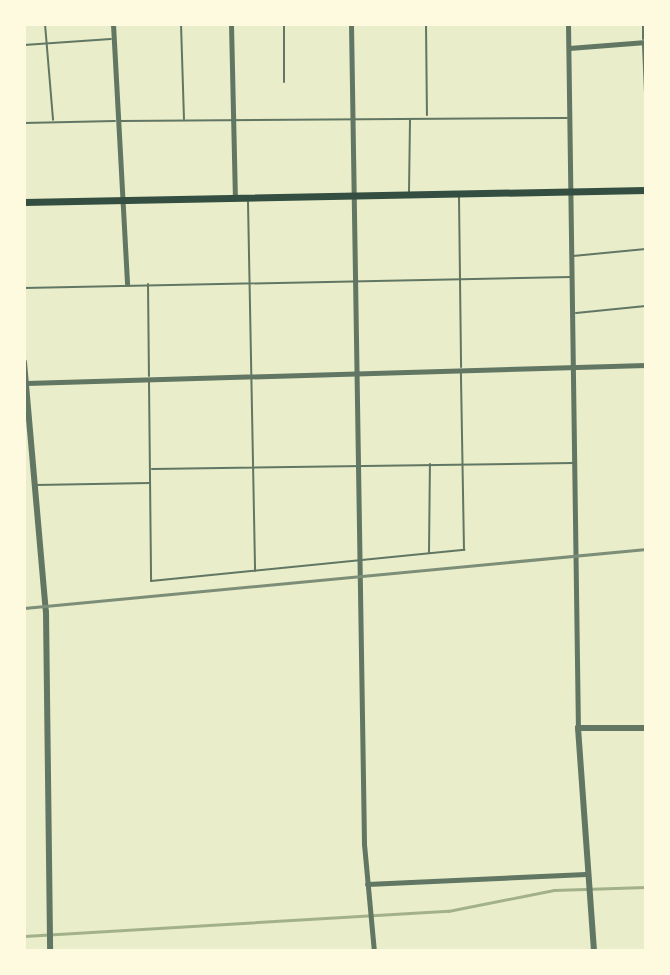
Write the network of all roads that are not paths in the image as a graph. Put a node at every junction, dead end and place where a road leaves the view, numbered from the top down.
1 (45, 24) edge
2 (113, 24) edge
3 (181, 24) edge
4 (231, 24) edge
5 (284, 24) edge
6 (351, 24) edge
7 (426, 24) edge
8 (568, 24) edge
9 (643, 24) edge
10 (114, 38) junction
11 (645, 42) edge
12 (46, 43) junction
13 (24, 45) edge
14 (569, 48) junction
15 (284, 82) dead end
16 (646, 108) edge
17 (427, 116) junction
18 (646, 116) edge
19 (410, 117) junction
20 (352, 118) junction
21 (570, 118) junction
22 (184, 120) junction
23 (233, 120) junction
24 (118, 121) junction
25 (53, 122) junction
26 (24, 123) edge
27 (646, 190) edge
28 (572, 194) junction
29 (459, 196) junction
30 (353, 198) junction
31 (409, 198) junction
32 (235, 199) junction
33 (248, 199) junction
34 (24, 202) edge
35 (123, 202) junction
36 (646, 249) edge
37 (573, 256) junction
38 (574, 277) junction
39 (354, 280) junction
40 (460, 280) junction
41 (127, 284) junction
42 (148, 284) junction
43 (249, 284) junction
44 (24, 288) edge
45 (646, 306) edge
46 (575, 313) junction
47 (24, 362) edge
48 (646, 365) edge
49 (576, 372) junction
50 (461, 373) junction
51 (355, 374) junction
52 (253, 375) junction
53 (149, 376) junction
54 (26, 383) edge
55 (577, 463) junction
56 (430, 464) junction
57 (463, 464) junction
58 (255, 467) junction
59 (150, 469) junction
60 (356, 469) junction
61 (150, 483) junction
62 (35, 485) junction
63 (428, 555) junction
64 (357, 564) junction
65 (255, 572) junction
66 (578, 728) junction
67 (646, 728) edge
68 (587, 878) junction
69 (367, 884) junction
70 (50, 947) edge
71 (374, 951) edge
72 (594, 951) edge

1 - 12 lane
2 - 10 street
3 - 22 lane
4 - 23 street
5 - 15 lane
6 - 20 street
7 - 17 lane
8 - 14 street
9 - 11 lane
10 - 12 lane
10 - 24 street
11 - 14 street
11 - 16 lane
12 - 13 lane
12 - 25 lane
14 - 21 street
16 - 18 lane
17 - 19 lane
17 - 21 lane
19 - 20 lane
19 - 31 lane
20 - 23 lane
20 - 30 street
21 - 28 street
22 - 23 lane
22 - 24 lane
23 - 32 street
24 - 25 lane
24 - 35 street
25 - 26 lane
27 - 28 main road
28 - 29 main road
28 - 37 street
29 - 31 main road
29 - 40 lane
30 - 31 main road
30 - 33 main road
30 - 39 street
32 - 33 main road
32 - 35 main road
33 - 43 lane
34 - 35 main road
35 - 41 street
36 - 37 lane
37 - 38 street
38 - 40 lane
38 - 46 street
39 - 40 lane
39 - 43 lane
39 - 51 street
40 - 50 lane
41 - 42 lane
41 - 44 lane
42 - 43 lane
42 - 53 lane
43 - 52 lane
45 - 46 lane
46 - 49 street
47 - 54 street
48 - 49 street
49 - 50 street
49 - 55 street
50 - 51 street
50 - 57 lane
51 - 52 street
51 - 60 street
52 - 53 street
52 - 58 lane
53 - 54 street
53 - 59 lane
54 - 62 street
55 - 57 lane
55 - 66 street
56 - 57 lane
56 - 60 lane
56 - 63 lane
57 - 63 lane
58 - 59 lane
58 - 60 lane
58 - 65 lane
59 - 61 lane
60 - 64 street
61 - 62 lane
61 - 65 lane
62 - 70 street
63 - 64 lane
64 - 65 lane
64 - 69 street
66 - 67 street
66 - 68 street
68 - 69 street
68 - 72 street
69 - 71 street

